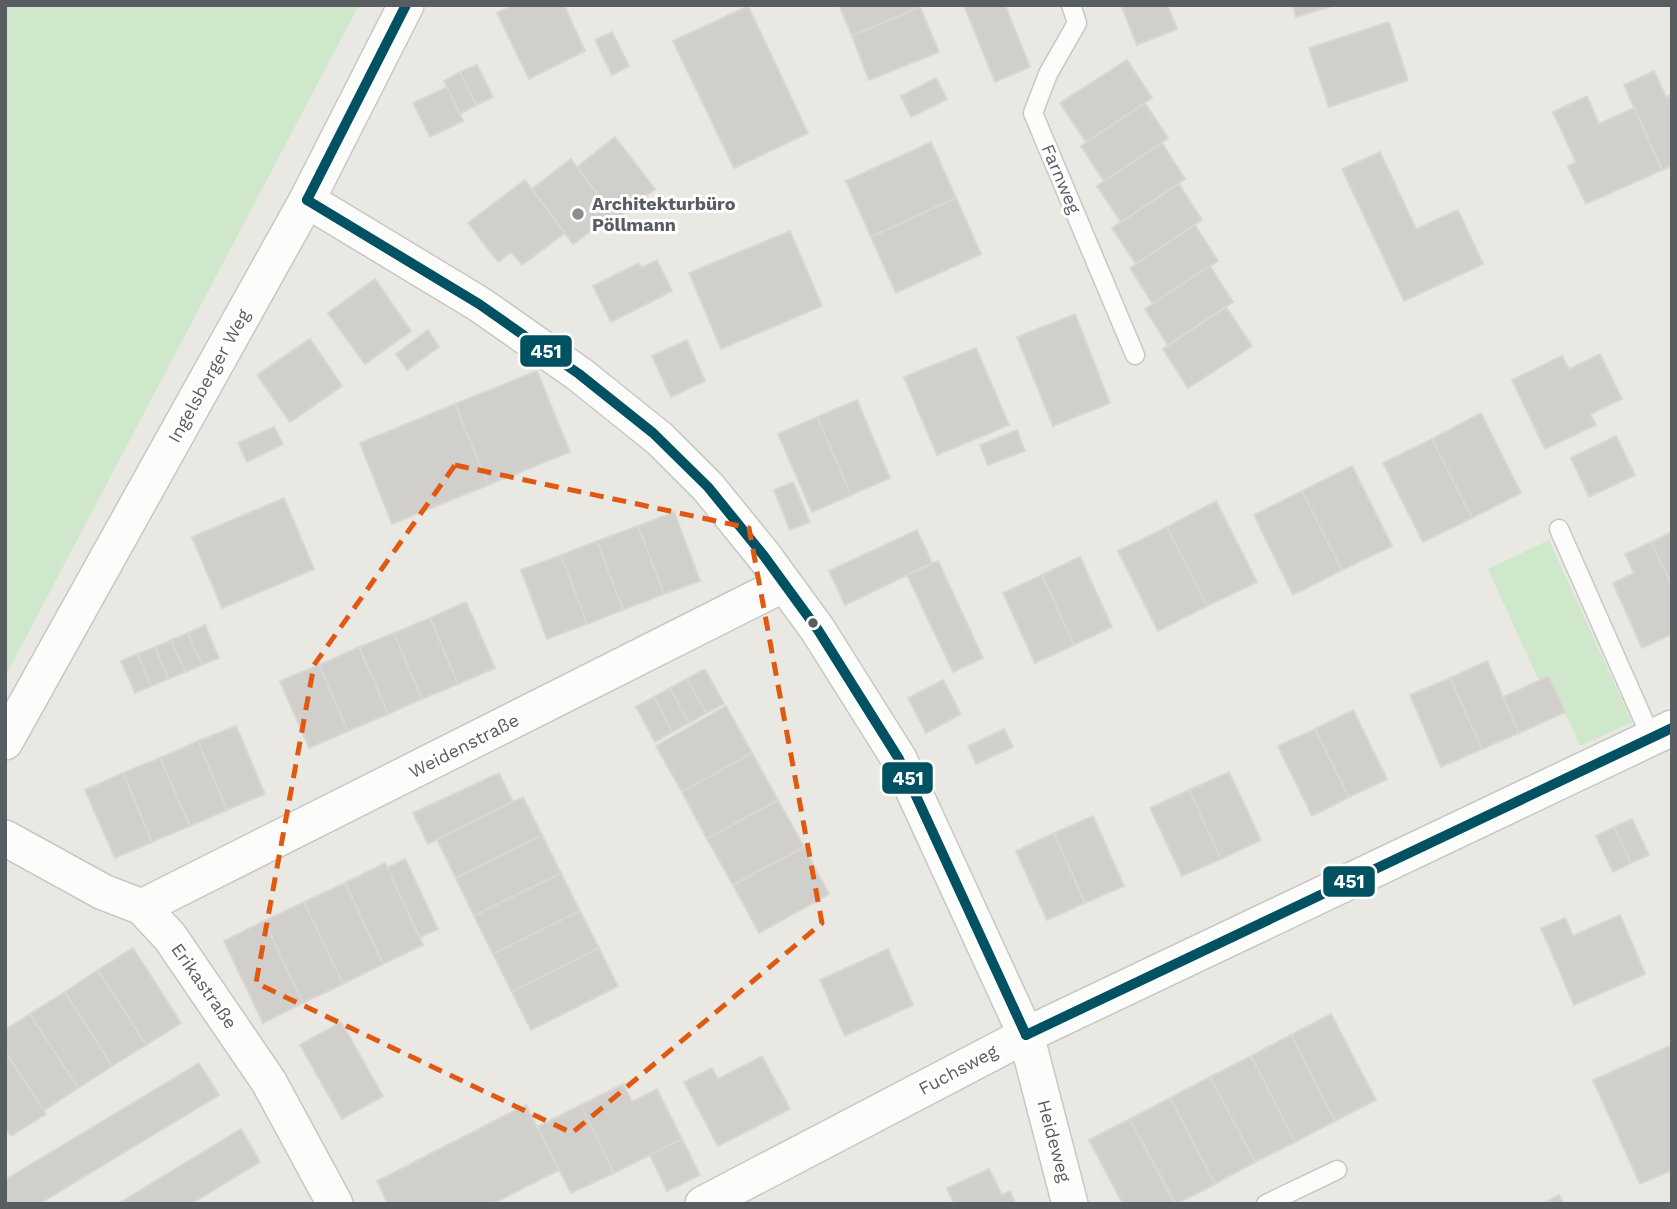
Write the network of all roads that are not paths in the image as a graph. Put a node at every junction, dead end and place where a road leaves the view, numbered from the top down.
1 (406, 5) edge
2 (1071, 5) edge
3 (307, 200) junction
4 (1135, 355) dead end
5 (1559, 528) dead end
6 (784, 583) junction
7 (1662, 733) edge
8 (5, 742) edge
9 (5, 838) edge
10 (142, 907) junction
11 (1026, 1035) junction
12 (1336, 1170) dead end
13 (335, 1204) edge
14 (703, 1204) edge
15 (1070, 1204) edge
16 (1266, 1204) edge

1 - 3 street, Ingelsberger Weg
2 - 4 lane, Farnweg
3 - 6 street, Heideweg
3 - 8 street, Ingelsberger Weg
5 - 7 lane
6 - 10 street, Weidenstraße
6 - 11 street, Heideweg
7 - 11 street, Fuchsweg
9 - 10 street, Erikastraße
10 - 13 street, Erikastraße
11 - 14 street, Fuchsweg
11 - 15 street, Heideweg
12 - 16 lane

